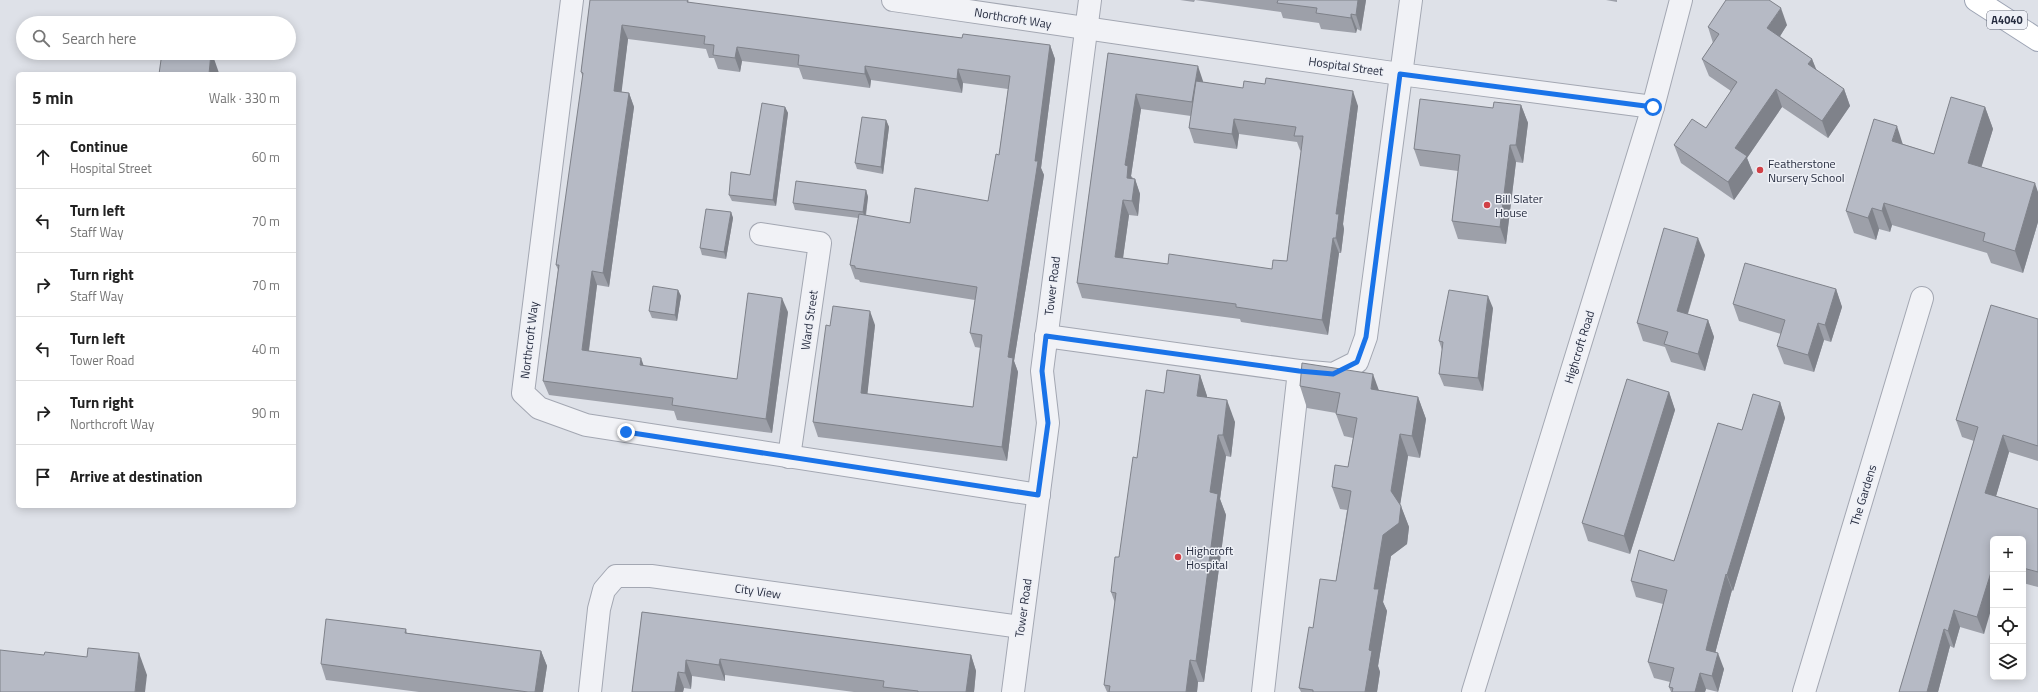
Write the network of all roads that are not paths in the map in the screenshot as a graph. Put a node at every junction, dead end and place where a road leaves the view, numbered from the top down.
1 (572, 0) edge
2 (893, 0) edge
3 (1090, 0) edge
4 (1411, 0) edge
5 (1680, 0) edge
6 (1976, 0) edge
7 (1086, 29) junction
8 (2038, 40) edge
9 (1400, 74) junction
10 (1653, 107) junction
11 (761, 234) dead end
12 (1922, 298) dead end
13 (1046, 336) junction
14 (1299, 371) junction
15 (789, 457) junction
16 (1038, 495) junction
17 (1020, 627) junction
18 (590, 692) edge
19 (1013, 692) edge
20 (1263, 692) edge
21 (1473, 692) edge
22 (1804, 692) edge

1 - 15 street, Northcroft Way
2 - 7 street, Northcroft Way
3 - 7 street, Tower Road
4 - 9 street
5 - 10 street, Highcroft Road
6 - 8 main road, A4040
7 - 9 street, Hospital Street
7 - 13 street, Tower Road
9 - 10 street, Hospital Street
9 - 14 street
10 - 21 street, Highcroft Road
11 - 15 street, Ward Street
12 - 22 street, The Gardens
13 - 14 street
13 - 16 street, Tower Road
14 - 20 street
15 - 16 street, Northcroft Way
16 - 17 street, Tower Road
17 - 18 street, City View
17 - 19 street, Tower Road

